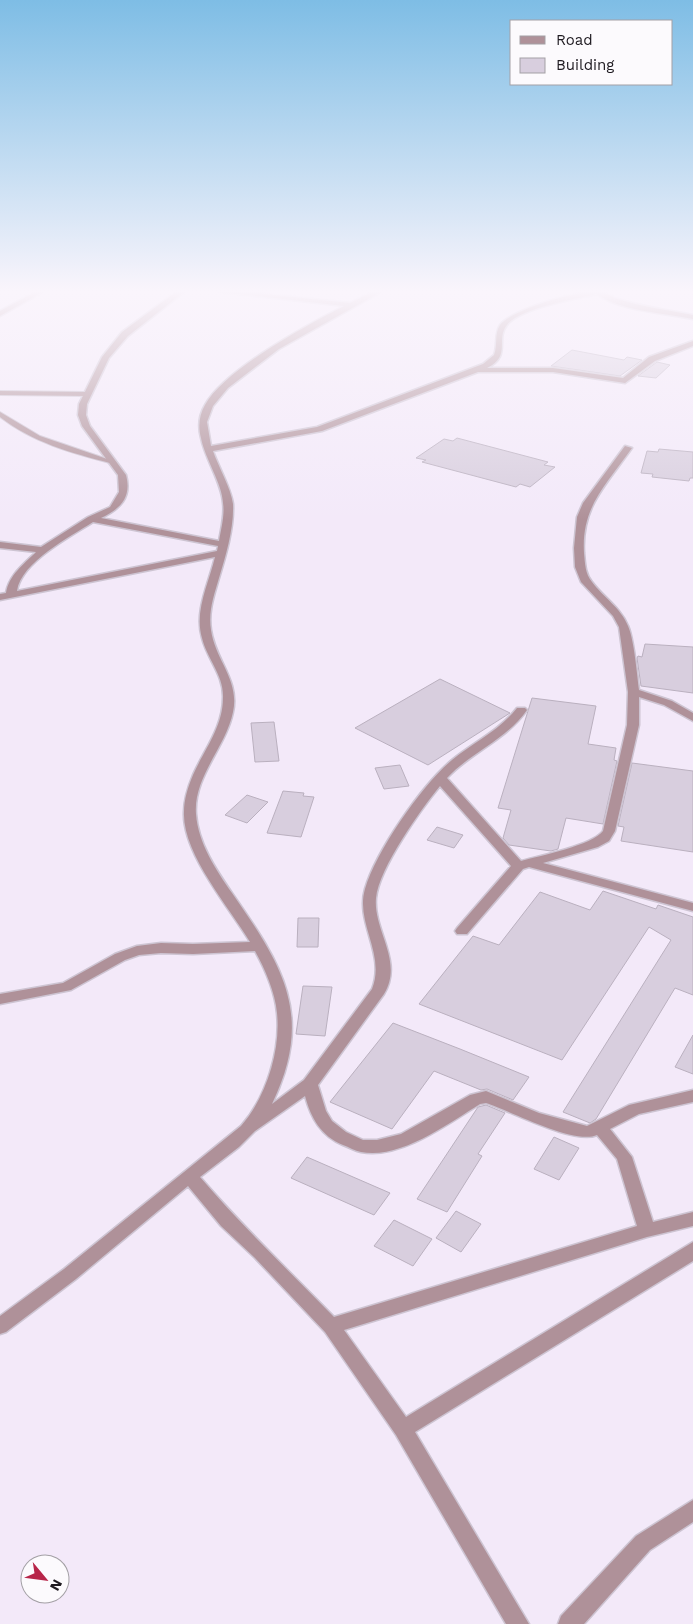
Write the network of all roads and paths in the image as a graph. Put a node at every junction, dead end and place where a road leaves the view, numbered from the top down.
1 (100, 368) edge
2 (246, 368) edge
3 (479, 368) edge
4 (641, 368) edge
5 (475, 370) junction
6 (0, 393) edge
7 (87, 394) junction
8 (0, 414) edge
9 (628, 448) dead end
10 (208, 449) junction
11 (110, 461) junction
12 (91, 519) junction
13 (0, 546) edge
14 (222, 548) junction
15 (43, 550) junction
16 (11, 594) junction
17 (0, 597) edge
18 (634, 692) junction
19 (521, 710) dead end
20 (693, 718) edge
21 (441, 779) junction
22 (523, 864) junction
23 (693, 907) edge
24 (462, 931) dead end
25 (261, 946) junction
26 (0, 999) edge
27 (310, 1084) junction
28 (693, 1096) edge
29 (599, 1126) junction
30 (249, 1129) junction
31 (189, 1176) junction
32 (693, 1219) edge
33 (647, 1230) junction
34 (693, 1248) edge
35 (0, 1326) edge
36 (331, 1326) junction
37 (403, 1429) junction
38 (693, 1510) edge
39 (518, 1624) edge
40 (569, 1624) edge

1 - 7 street
2 - 10 street
3 - 5 street
4 - 5 street
5 - 10 street
6 - 7 lane
7 - 11 street
8 - 11 lane
9 - 18 street
10 - 14 street
11 - 12 street
12 - 14 street
12 - 15 street
13 - 15 street
14 - 16 street
14 - 25 street
15 - 16 street
16 - 17 street
18 - 20 street
18 - 22 street
19 - 21 street
21 - 22 street
21 - 27 street
22 - 23 street
22 - 24 street
25 - 26 street
25 - 30 street
27 - 29 street
27 - 30 street
28 - 29 street
29 - 33 street
30 - 31 street
31 - 35 street
31 - 36 street
32 - 33 street
33 - 36 street
34 - 37 street
36 - 37 street
37 - 39 street
38 - 40 street

